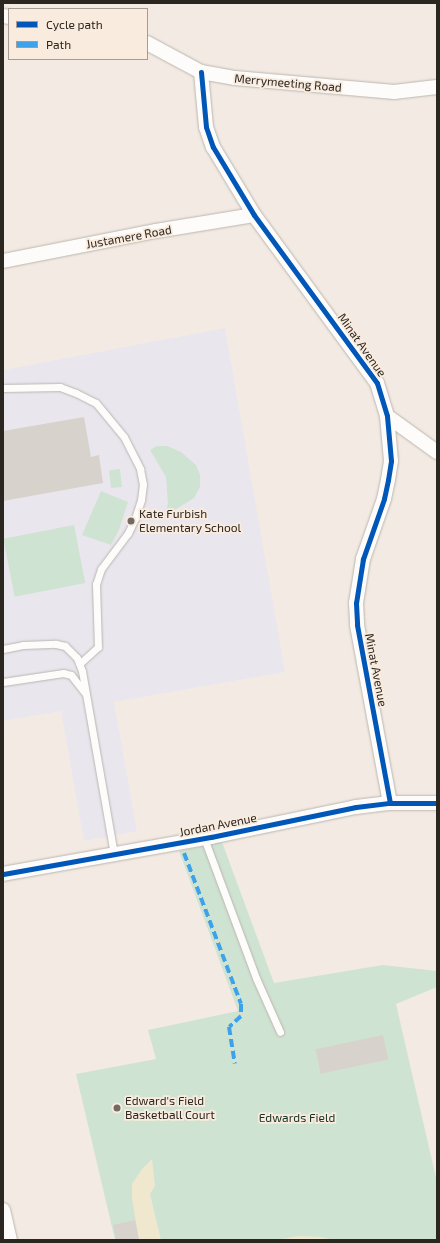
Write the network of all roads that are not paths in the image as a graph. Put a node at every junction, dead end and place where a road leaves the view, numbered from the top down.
1 (148, 44) edge
2 (201, 72) junction
3 (437, 87) edge
4 (254, 215) junction
5 (3, 261) edge
6 (3, 388) edge
7 (387, 416) junction
8 (437, 452) edge
9 (3, 649) edge
10 (79, 664) junction
11 (3, 682) edge
12 (86, 695) junction
13 (390, 803) junction
14 (437, 803) edge
15 (204, 838) junction
16 (114, 854) junction
17 (3, 874) edge
18 (280, 1032) dead end
19 (3, 1210) edge
20 (10, 1240) edge

1 - 2 street, Merrymeeting Road
2 - 3 street, Merrymeeting Road
2 - 4 street, Minat Avenue
4 - 5 street, Justamere Road
4 - 7 street, Minat Avenue
6 - 10 lane
7 - 8 street
7 - 13 street, Minat Avenue
9 - 10 lane
10 - 12 lane
11 - 12 lane
12 - 16 lane
13 - 14 street, Jordan Avenue
13 - 15 street, Jordan Avenue
15 - 16 street, Jordan Avenue
15 - 18 lane
16 - 17 street, Jordan Avenue
19 - 20 street

